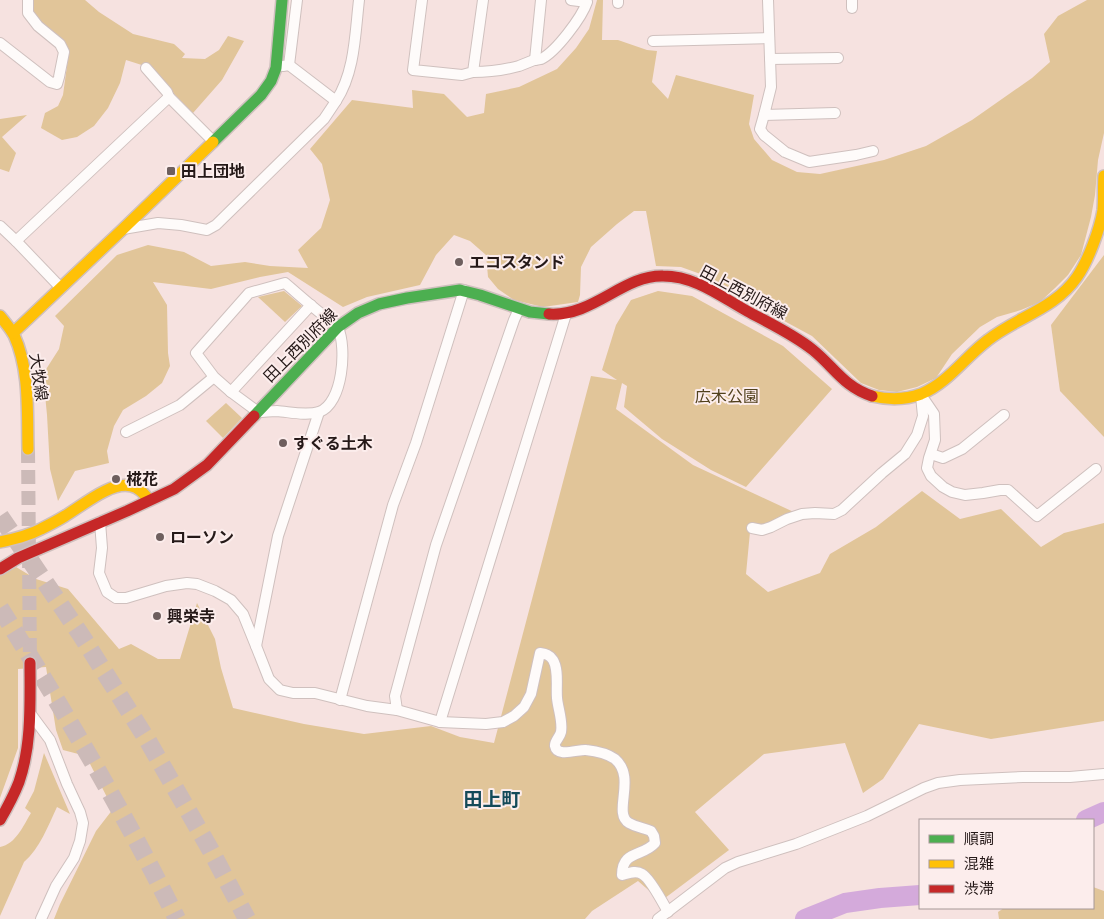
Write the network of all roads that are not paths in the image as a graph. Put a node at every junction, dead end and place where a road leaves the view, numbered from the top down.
1 (28, 0) edge
2 (282, 0) edge
3 (297, 0) edge
4 (359, 0) edge
5 (422, 0) edge
6 (483, 0) edge
7 (541, 0) edge
8 (571, 0) edge
9 (768, 0) edge
10 (769, 38) junction
11 (653, 41) dead end
12 (0, 43) edge
13 (838, 58) dead end
14 (770, 59) junction
15 (535, 60) junction
16 (289, 65) junction
17 (146, 68) dead end
18 (276, 68) junction
19 (473, 72) junction
20 (169, 97) junction
21 (336, 101) junction
22 (836, 113) dead end
23 (764, 115) junction
24 (213, 141) junction
25 (873, 150) dead end
26 (1104, 176) edge
27 (1103, 209) edge
28 (0, 226) edge
29 (123, 229) junction
30 (16, 241) junction
31 (61, 288) junction
32 (464, 290) junction
33 (311, 305) junction
34 (519, 309) junction
35 (566, 314) junction
36 (0, 316) edge
37 (338, 326) junction
38 (13, 333) junction
39 (214, 377) junction
40 (231, 392) junction
41 (921, 394) junction
42 (258, 412) junction
43 (319, 412) junction
44 (1004, 415) dead end
45 (126, 432) dead end
46 (28, 449) tunnel mouth
47 (931, 454) junction
48 (1096, 469) dead end
49 (149, 500) junction
50 (100, 522) junction
51 (752, 528) dead end
52 (0, 542) edge
53 (0, 570) edge
54 (256, 646) junction
55 (30, 662) tunnel mouth
56 (340, 700) junction
57 (396, 710) junction
58 (30, 713) junction
59 (440, 722) junction
60 (1104, 774) edge
61 (0, 820) edge
62 (668, 912) junction
63 (41, 919) edge
64 (658, 919) edge

1 - 12 street
2 - 18 street
3 - 16 street
4 - 21 street
5 - 19 street
6 - 19 street
7 - 15 street
8 - 15 street
9 - 10 street
10 - 11 street
10 - 14 street
13 - 14 street
14 - 23 street
15 - 19 street
16 - 18 street
16 - 21 street
17 - 20 street
18 - 24 street
20 - 24 street
20 - 30 street
21 - 29 street
22 - 23 street
23 - 25 street
24 - 29 street
26 - 27 street, 田上西別府線
27 - 41 street, 田上西別府線
28 - 30 street
29 - 31 street
30 - 31 street
31 - 38 street
32 - 34 street, 田上西別府線
32 - 37 street, 田上西別府線
32 - 56 street
33 - 37 street
33 - 39 street
33 - 40 street
34 - 35 street, 田上西別府線
34 - 57 street
35 - 41 street, 田上西別府線
35 - 59 street
36 - 38 street, 大牧線
37 - 42 street, 田上西別府線
37 - 43 street
38 - 46 street, 大牧線
39 - 40 street
39 - 45 street
40 - 42 street
41 - 47 street
41 - 51 street
42 - 43 street
42 - 49 street, 田上西別府線
43 - 54 street
44 - 47 street
47 - 48 street
49 - 50 street, 田上西別府線
49 - 52 street
50 - 53 street, 田上西別府線
50 - 54 street
54 - 56 street
55 - 58 street
56 - 57 street
57 - 59 street
58 - 61 street
58 - 63 street
59 - 62 street
60 - 62 street
62 - 64 street

